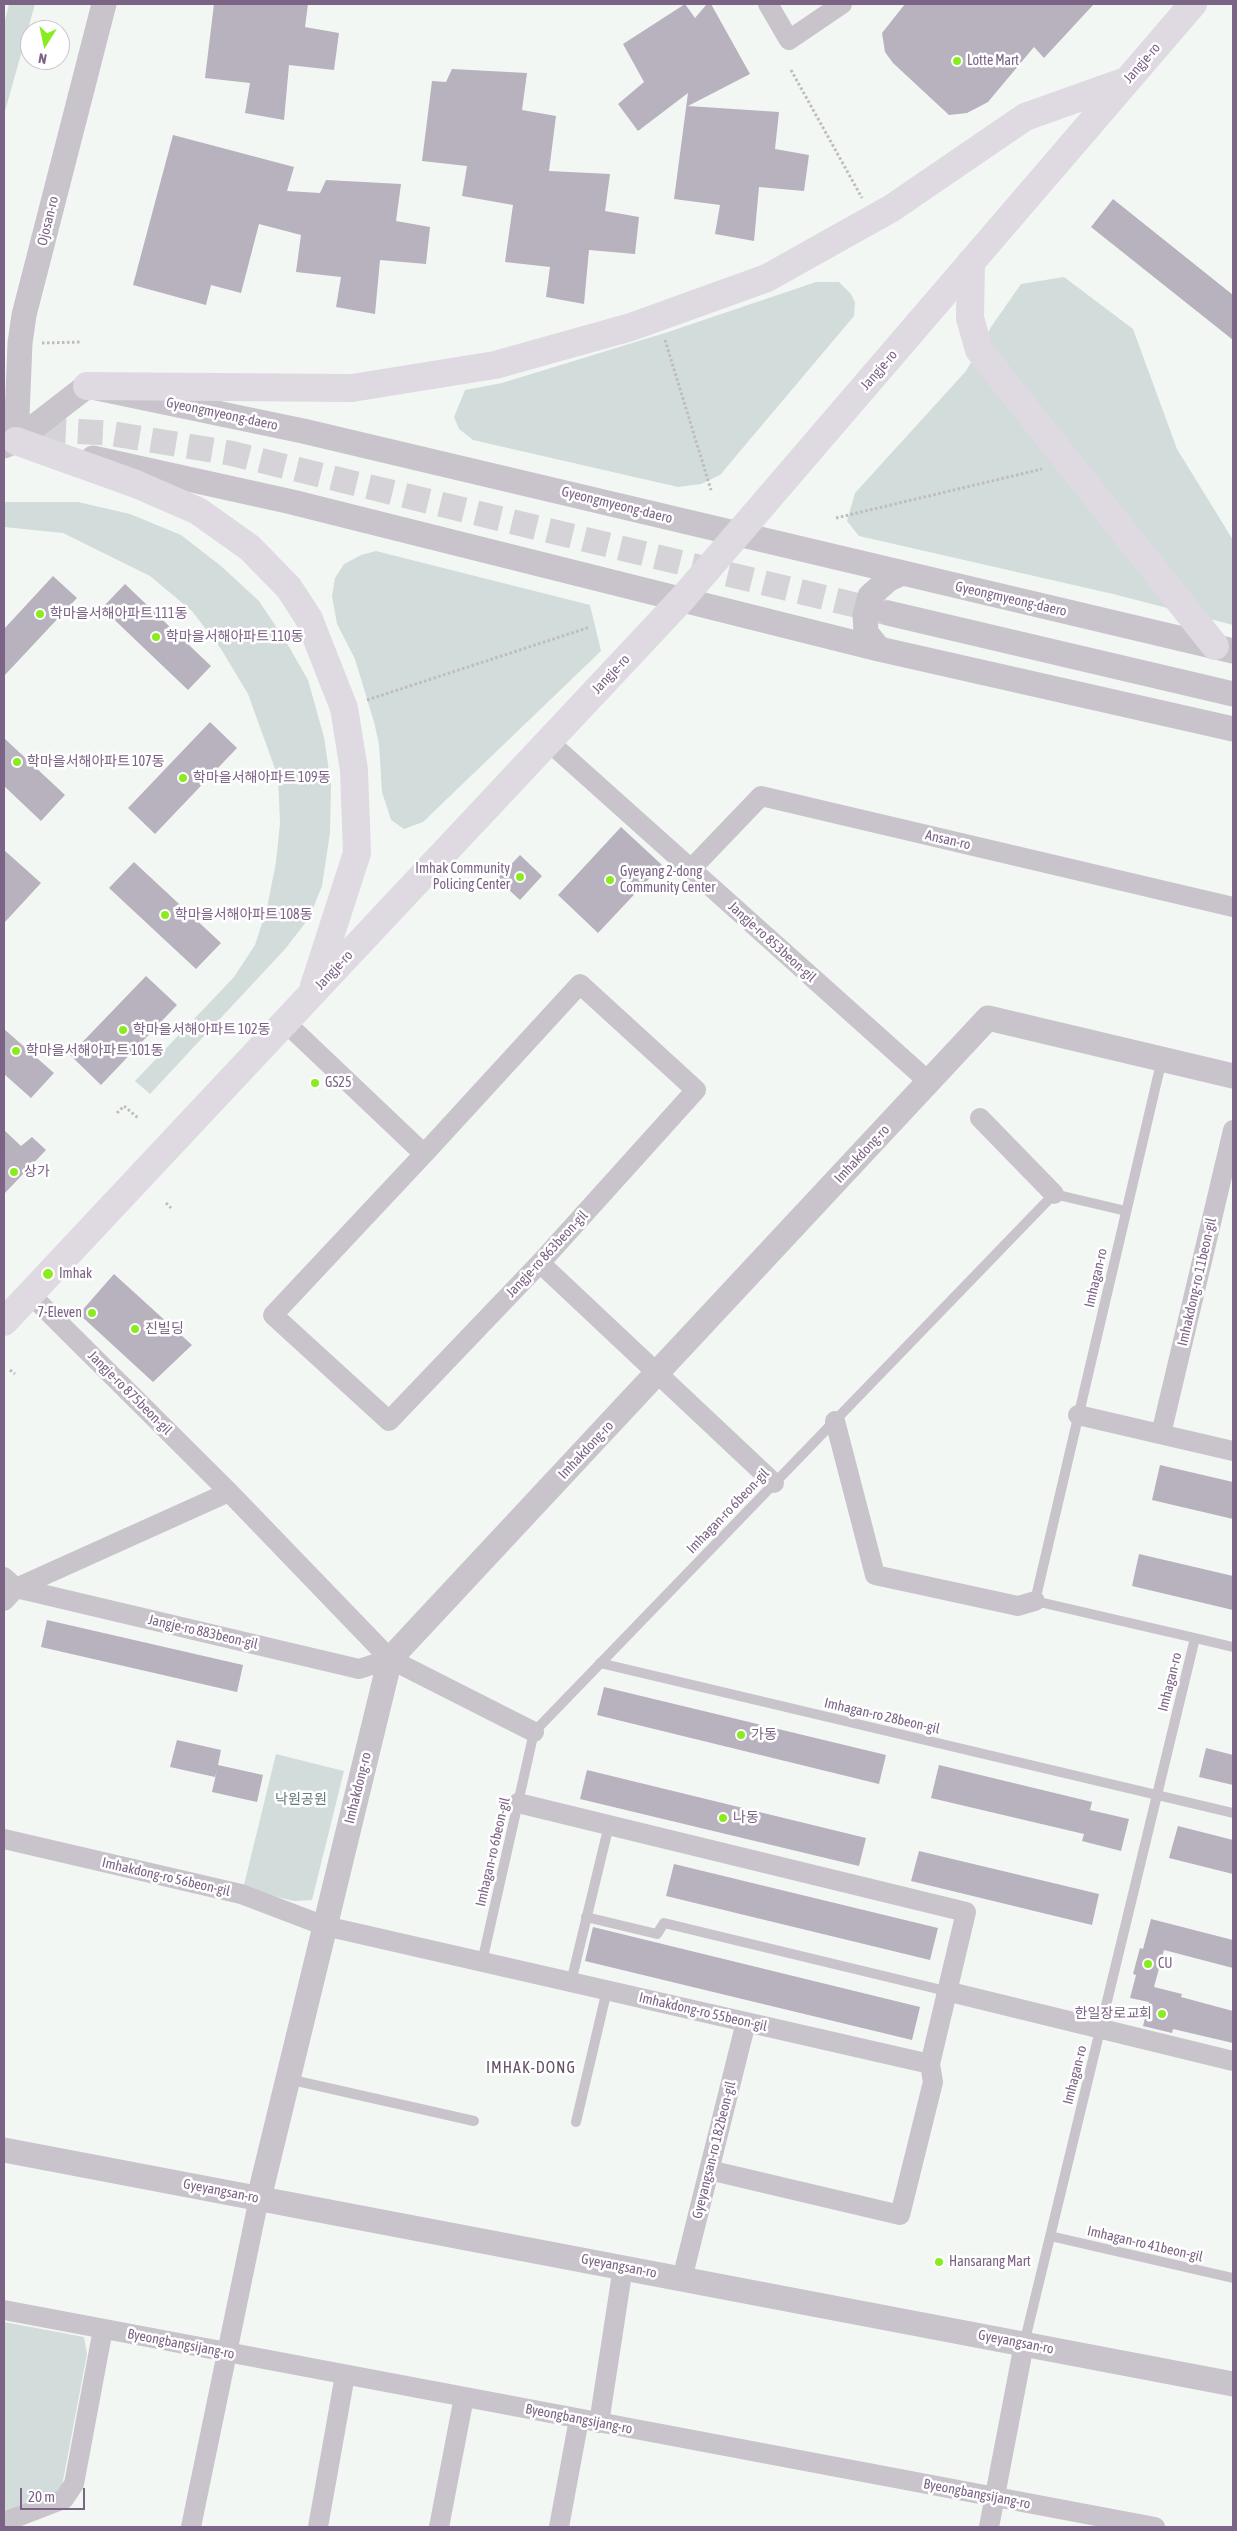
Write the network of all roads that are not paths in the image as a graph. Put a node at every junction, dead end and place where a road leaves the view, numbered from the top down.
1 (104, 4) edge
2 (768, 4) edge
3 (842, 4) edge
4 (1193, 4) edge
5 (1128, 80) junction
6 (972, 262) junction
7 (88, 386) junction
8 (8, 440) edge
9 (737, 534) junction
10 (900, 574) junction
11 (682, 600) junction
12 (888, 613) tunnel mouth
13 (1224, 648) edge
14 (879, 649) junction
15 (1233, 694) edge
16 (1233, 729) edge
17 (548, 741) junction
18 (691, 869) junction
19 (1233, 908) edge
20 (312, 994) junction
21 (285, 1022) junction
22 (1162, 1060) junction
23 (1233, 1076) edge
24 (929, 1082) junction
25 (980, 1118) dead end
26 (1233, 1130) edge
27 (424, 1154) junction
28 (1054, 1194) junction
29 (1126, 1212) junction
30 (540, 1263) junction
31 (30, 1294) junction
32 (4, 1322) edge
33 (657, 1374) junction
34 (1078, 1415) junction
35 (835, 1421) junction
36 (1161, 1434) junction
37 (1233, 1451) edge
38 (774, 1483) junction
39 (229, 1492) junction
40 (8, 1589) edge
41 (1035, 1601) junction
42 (1195, 1638) junction
43 (1233, 1647) edge
44 (390, 1659) junction
45 (600, 1663) junction
46 (534, 1732) junction
47 (1157, 1795) junction
48 (518, 1803) junction
49 (1233, 1813) edge
50 (609, 1825) junction
51 (4, 1839) edge
52 (586, 1918) junction
53 (325, 1926) junction
54 (482, 1962) junction
55 (571, 1982) junction
56 (607, 1990) junction
57 (946, 1991) junction
58 (746, 2022) junction
59 (1101, 2028) junction
60 (1233, 2061) edge
61 (930, 2064) junction
62 (288, 2079) junction
63 (474, 2121) dead end
64 (576, 2122) dead end
65 (4, 2150) edge
66 (709, 2170) junction
67 (258, 2198) junction
68 (1050, 2236) junction
69 (623, 2267) junction
70 (1233, 2278) edge
71 (682, 2279) junction
72 (4, 2310) edge
73 (103, 2329) junction
74 (1024, 2344) junction
75 (226, 2352) junction
76 (345, 2375) junction
77 (1233, 2384) edge
78 (464, 2397) junction
79 (580, 2419) junction
80 (599, 2422) junction
81 (995, 2497) junction
82 (4, 2522) edge
83 (1105, 2523) edge
84 (192, 2527) edge
85 (318, 2527) edge
86 (439, 2527) edge
87 (559, 2527) edge
88 (989, 2527) edge
89 (1155, 2527) edge

1 - 8 street, Ojosan-ro
2 - 3 street
4 - 5 main road, Jangje-ro
5 - 6 main road, Jangje-ro
5 - 7 main road
6 - 9 main road, Jangje-ro
6 - 13 main road
7 - 8 street
7 - 9 street, Gyeongmyeong-daero
8 - 11 street
8 - 20 main road
9 - 10 street, Gyeongmyeong-daero
9 - 11 main road, Jangje-ro
10 - 13 street, Gyeongmyeong-daero
10 - 14 street
11 - 14 street
11 - 17 main road, Jangje-ro
12 - 15 street
14 - 16 street
17 - 18 street, Jangje-ro 853beon-gil
17 - 20 main road, Jangje-ro
18 - 19 street, Ansan-ro
18 - 24 street, Jangje-ro 853beon-gil
20 - 21 main road, Jangje-ro
21 - 27 street
21 - 31 main road, Jangje-ro
22 - 23 street, Imhakdong-ro
22 - 24 street, Imhakdong-ro
22 - 29 lane, Imhagan-ro
24 - 33 street, Imhakdong-ro
25 - 28 street
26 - 36 street, Imhakdong-ro 11beon-gil
27 - 30 street, Jangje-ro 863beon-gil
27 - 30 street, Jangje-ro 863beon-gil
28 - 29 lane
28 - 35 lane, Imhagan-ro 6beon-gil
29 - 34 lane, Imhagan-ro
30 - 33 street
31 - 32 main road, Jangje-ro
31 - 39 street, Jangje-ro 875beon-gil
33 - 38 street
33 - 44 street, Imhakdong-ro
34 - 36 street
34 - 41 lane, Imhagan-ro
35 - 38 lane, Imhagan-ro 6beon-gil
35 - 41 street
36 - 37 street
38 - 45 lane, Imhagan-ro 6beon-gil
39 - 40 street, Jangje-ro 883beon-gil
39 - 44 street, Jangje-ro 875beon-gil
40 - 44 street, Jangje-ro 883beon-gil
41 - 42 lane, Imhagan-ro
42 - 43 lane
42 - 47 lane, Imhagan-ro
44 - 46 street, Jangje-ro 875beon-gil
44 - 53 street, Imhakdong-ro
45 - 46 lane, Imhagan-ro 6beon-gil
45 - 47 lane, Imhagan-ro 28beon-gil
46 - 48 lane, Imhagan-ro 6beon-gil
47 - 49 lane, Imhagan-ro 28beon-gil
47 - 59 lane, Imhagan-ro
48 - 50 street
48 - 54 lane, Imhagan-ro 6beon-gil
50 - 52 lane
50 - 57 street
51 - 53 street, Imhakdong-ro 56beon-gil
52 - 55 lane
52 - 57 lane
53 - 54 street, Imhakdong-ro 55beon-gil
53 - 62 street, Imhakdong-ro
54 - 55 street, Imhakdong-ro 55beon-gil
55 - 56 street, Imhakdong-ro 55beon-gil
56 - 58 street, Imhakdong-ro 55beon-gil
56 - 64 lane
57 - 59 street
57 - 61 street
58 - 61 street, Imhakdong-ro 55beon-gil
58 - 66 street, Gyeyangsan-ro 182beon-gil
59 - 60 street
59 - 68 lane, Imhagan-ro
61 - 66 street
62 - 63 lane
62 - 67 street, Imhakdong-ro
65 - 67 street, Gyeyangsan-ro
66 - 71 street, Gyeyangsan-ro 182beon-gil
67 - 69 street, Gyeyangsan-ro
67 - 75 street
68 - 70 lane, Imhagan-ro 41beon-gil
68 - 74 lane, Imhagan-ro
69 - 71 street, Gyeyangsan-ro
69 - 80 street
71 - 74 street, Gyeyangsan-ro
72 - 73 street, Byeongbangsijang-ro
73 - 75 street, Byeongbangsijang-ro
73 - 82 street
74 - 77 street, Gyeyangsan-ro
74 - 81 street
75 - 76 street, Byeongbangsijang-ro
75 - 84 street
76 - 78 street, Byeongbangsijang-ro
76 - 85 street
78 - 79 street, Byeongbangsijang-ro
78 - 86 street
79 - 80 street, Byeongbangsijang-ro
79 - 87 street
80 - 81 street, Byeongbangsijang-ro
81 - 83 street, Byeongbangsijang-ro
81 - 88 street
83 - 89 street, Byeongbangsijang-ro

